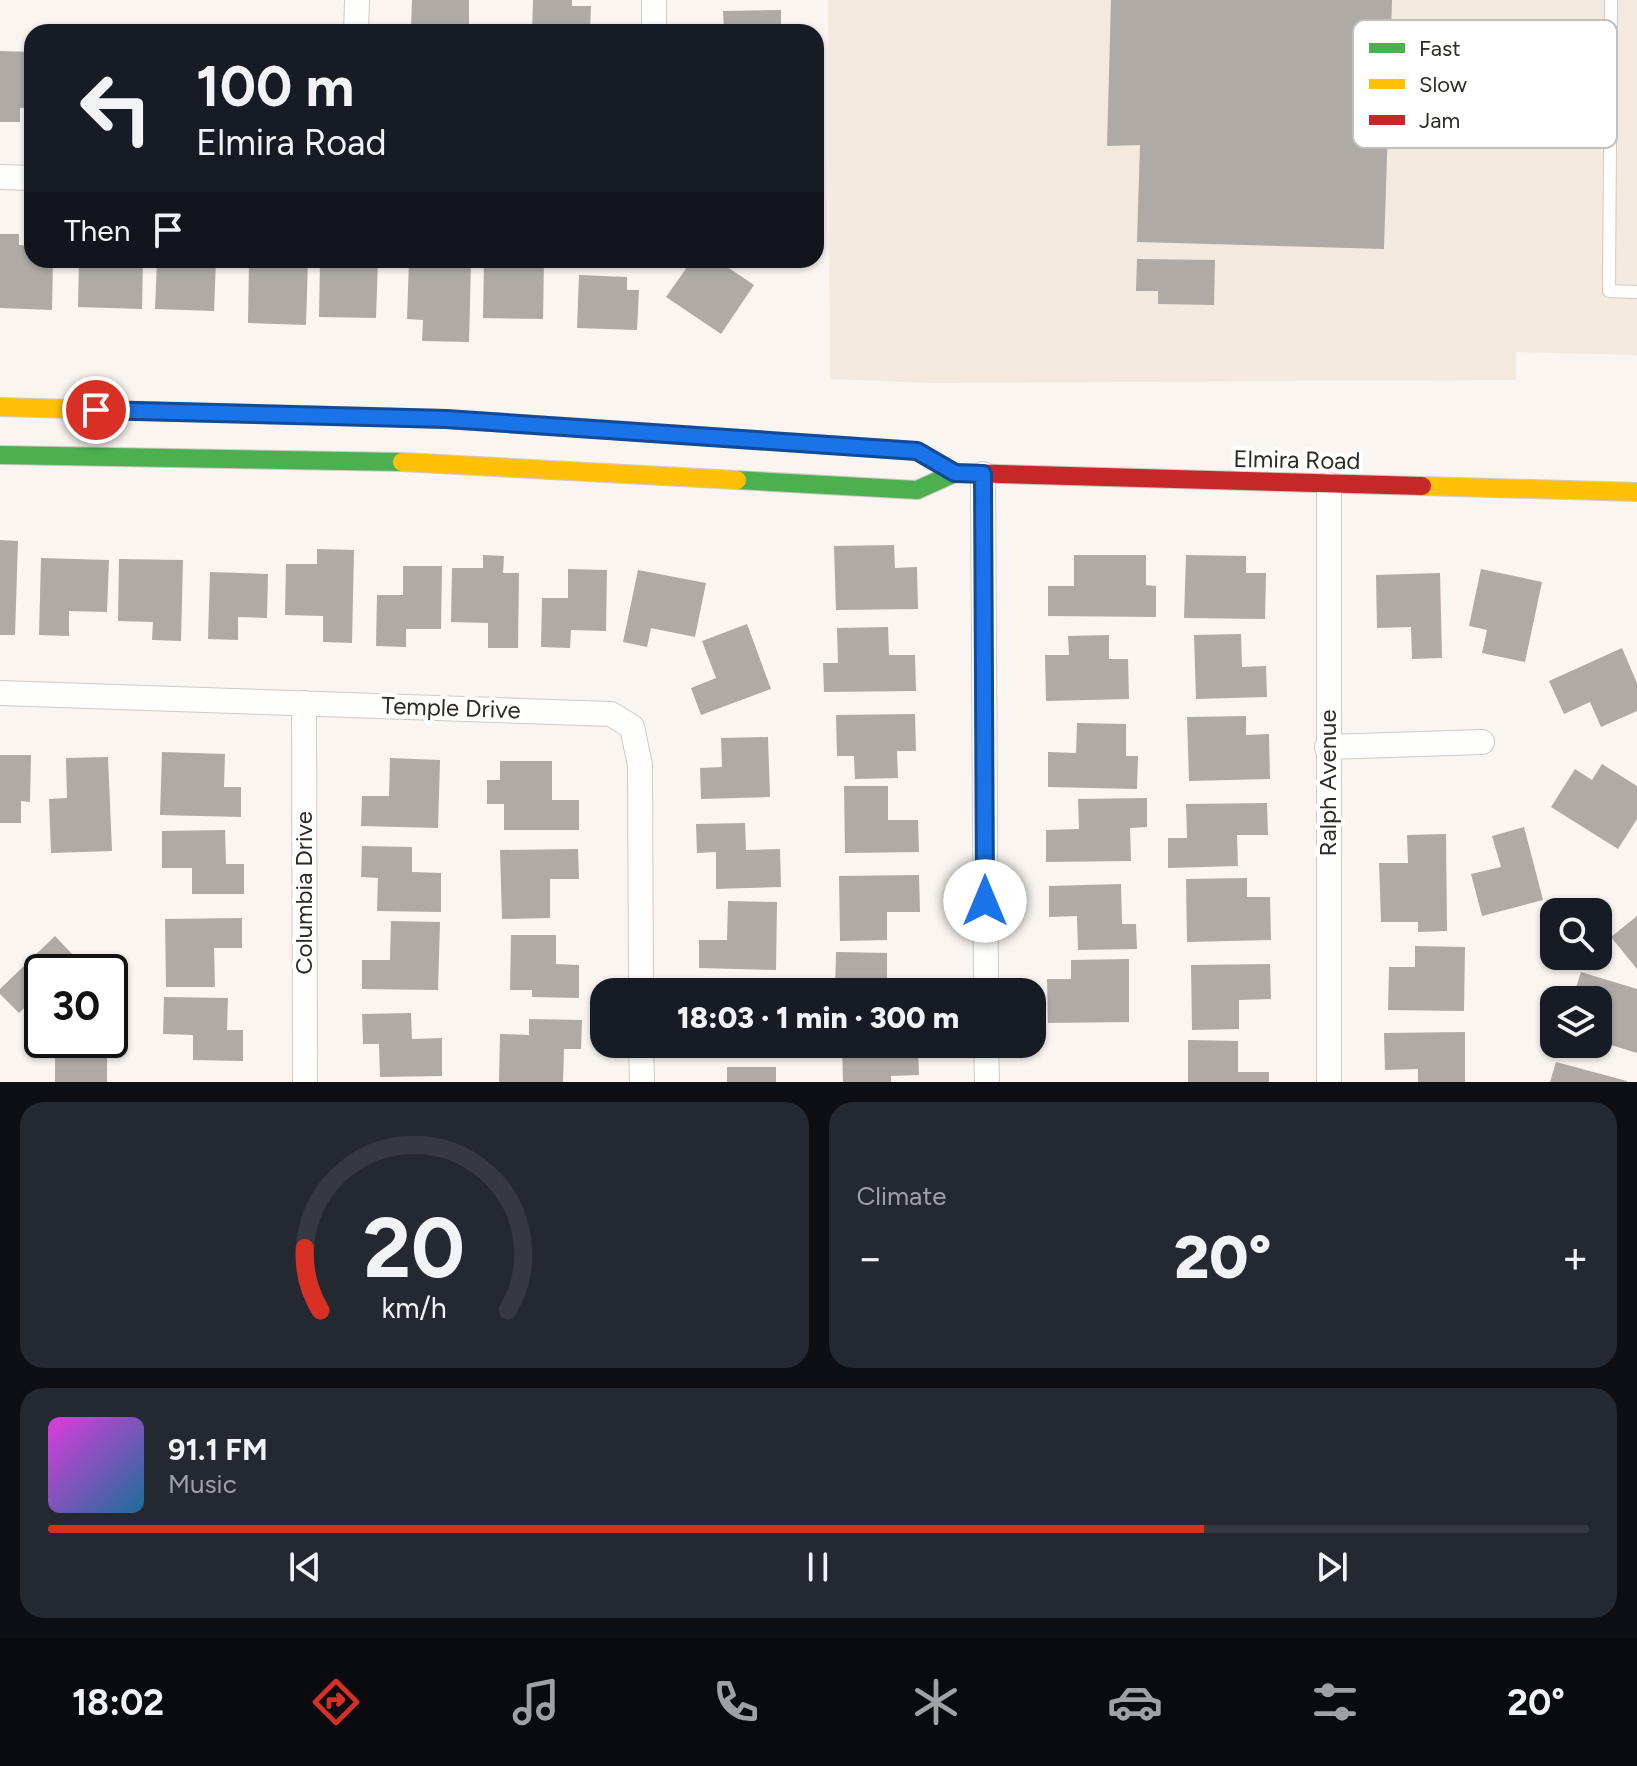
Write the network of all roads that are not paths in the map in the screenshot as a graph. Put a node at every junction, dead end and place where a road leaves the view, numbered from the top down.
1 (357, 0) edge
2 (654, 0) edge
3 (1611, 0) edge
4 (1611, 20) edge
5 (356, 24) edge
6 (654, 24) edge
7 (1610, 148) edge
8 (0, 177) edge
9 (24, 178) edge
10 (1637, 292) edge
11 (0, 407) edge
12 (0, 455) edge
13 (955, 473) junction
14 (983, 474) junction
15 (1329, 485) junction
16 (1637, 492) edge
17 (0, 693) edge
18 (304, 703) junction
19 (1482, 742) dead end
20 (1327, 747) junction
21 (641, 978) edge
22 (986, 978) edge
23 (641, 1058) edge
24 (986, 1058) edge
25 (305, 1082) edge
26 (642, 1082) edge
27 (987, 1082) edge
28 (1329, 1082) edge

1 - 5 street
2 - 6 street
3 - 4 lane
7 - 10 lane
8 - 9 street
11 - 13 main road, Elmira Road
12 - 13 main road, Elmira Road
13 - 14 main road, Elmira Road
14 - 15 main road, Elmira Road
14 - 22 street
15 - 16 main road, Elmira Road
15 - 20 street, Ralph Avenue
17 - 18 street, Temple Drive
18 - 21 street, Temple Drive
18 - 25 street, Columbia Drive
19 - 20 street
20 - 28 street, Ralph Avenue
23 - 26 street
24 - 27 street

